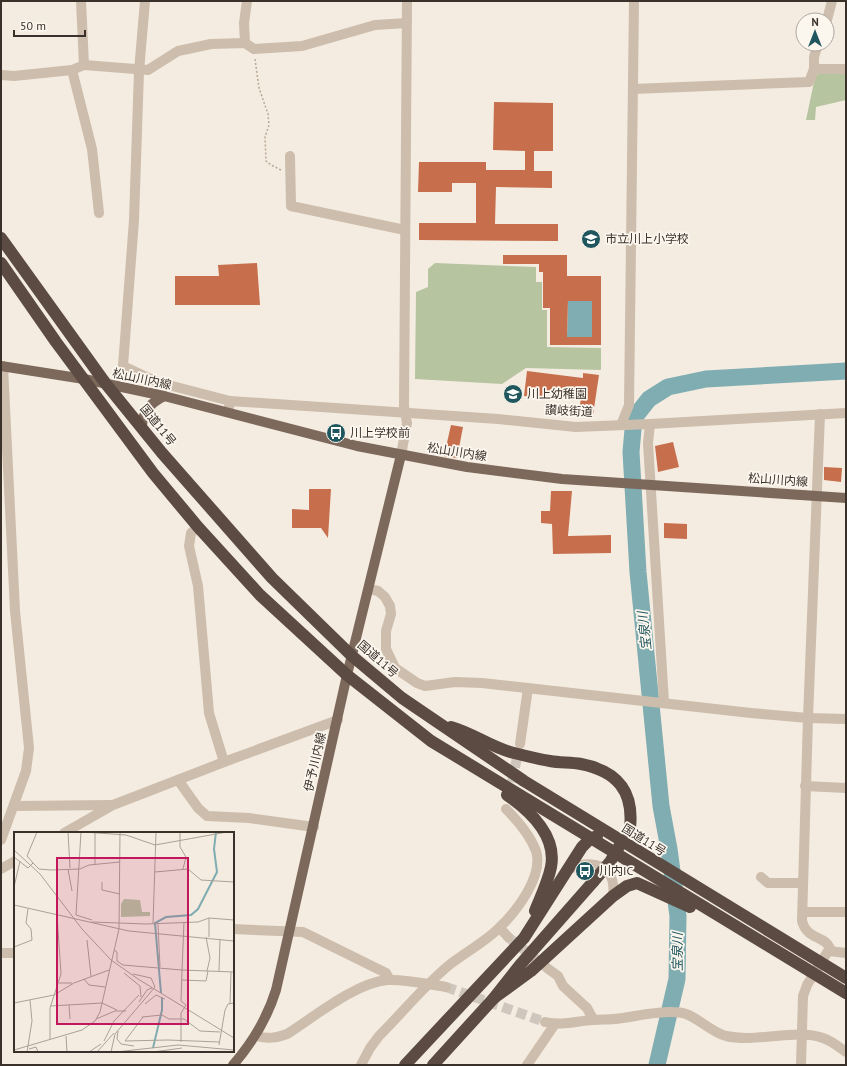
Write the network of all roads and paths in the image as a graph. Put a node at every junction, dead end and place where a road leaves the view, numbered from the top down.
1 (81, 1) edge
2 (145, 1) edge
3 (247, 1) edge
4 (407, 1) edge
5 (634, 1) edge
6 (832, 1) edge
7 (829, 12) edge
8 (407, 23) junction
9 (245, 43) junction
10 (254, 49) junction
11 (816, 52) edge
12 (84, 65) junction
13 (814, 69) junction
14 (846, 69) edge
15 (72, 70) junction
16 (139, 71) junction
17 (1, 75) edge
18 (633, 89) junction
19 (290, 156) dead end
20 (290, 175) junction
21 (98, 213) dead end
22 (405, 230) junction
23 (1, 238) edge
24 (1, 263) edge
25 (2, 366) edge
26 (84, 379) junction
27 (106, 384) junction
28 (164, 396) junction
29 (230, 401) junction
30 (228, 412) junction
31 (846, 412) edge
32 (405, 413) junction
33 (820, 414) junction
34 (649, 424) junction
35 (623, 425) junction
36 (142, 426) junction
37 (401, 455) junction
38 (649, 485) junction
39 (818, 496) junction
40 (846, 498) edge
41 (198, 527) junction
42 (369, 589) junction
43 (352, 656) junction
44 (347, 675) junction
45 (528, 688) junction
46 (662, 702) junction
47 (808, 718) junction
48 (846, 719) edge
49 (338, 720) junction
50 (440, 725) junction
51 (431, 741) junction
52 (520, 744) tunnel mouth
53 (224, 762) junction
54 (178, 780) junction
55 (805, 786) junction
56 (846, 788) edge
57 (113, 805) junction
58 (14, 806) junction
59 (506, 809) dead end
60 (314, 827) junction
61 (66, 832) edge
62 (615, 838) junction
63 (590, 839) junction
64 (1, 840) edge
65 (14, 862) edge
66 (1, 869) edge
67 (566, 871) junction
68 (761, 877) dead end
69 (803, 883) junction
70 (613, 896) junction
71 (688, 902) junction
72 (802, 912) junction
73 (846, 912) edge
74 (500, 928) junction
75 (234, 929) edge
76 (291, 930) junction
77 (508, 937) tunnel mouth
78 (524, 938) junction
79 (829, 952) junction
80 (1, 953) edge
81 (14, 953) edge
82 (846, 953) edge
83 (822, 963) junction
84 (547, 968) tunnel mouth
85 (815, 973) junction
86 (846, 978) edge
87 (390, 980) junction
88 (429, 984) junction
89 (446, 986) tunnel mouth
90 (846, 993) edge
91 (494, 998) junction
92 (594, 1019) junction
93 (545, 1022) tunnel mouth
94 (555, 1024) junction
95 (802, 1035) junction
96 (256, 1036) junction
97 (846, 1052) edge
98 (233, 1065) edge
99 (361, 1065) edge
100 (405, 1065) edge
101 (433, 1065) edge
102 (527, 1065) edge
103 (801, 1065) edge

1 - 12 street
2 - 16 street
3 - 9 street
4 - 8 street
5 - 18 street
6 - 7 street
8 - 10 street
8 - 22 street
9 - 10 street
9 - 16 street
10 - 20 path
11 - 13 street
12 - 15 street
12 - 16 street
13 - 14 street
13 - 18 street
15 - 17 street
15 - 21 street
16 - 29 street, 讃岐街道
18 - 35 street
19 - 20 street
20 - 22 street
22 - 32 street
23 - 27 highway, 国道11号
24 - 26 highway
25 - 26 main road, 松山川内線
25 - 58 street
26 - 27 main road, 松山川内線
26 - 41 highway
27 - 28 main road, 松山川内線
27 - 36 highway, 国道11号
28 - 30 main road, 松山川内線
28 - 36 main road
29 - 30 street
29 - 32 street, 讃岐街道
30 - 37 main road, 松山川内線
31 - 33 street, 讃岐街道
32 - 35 street, 讃岐街道
32 - 37 street
33 - 34 street, 讃岐街道
33 - 39 street
34 - 35 street, 讃岐街道
34 - 38 street
36 - 43 highway, 国道11号
37 - 38 main road, 松山川内線
37 - 42 main road, 伊予川内線
38 - 39 main road, 松山川内線
38 - 46 street
39 - 40 main road, 松山川内線
39 - 47 street
41 - 44 highway
41 - 53 street
42 - 43 main road, 伊予川内線
42 - 45 street
43 - 44 main road, 伊予川内線
43 - 50 highway, 国道11号
44 - 49 main road, 伊予川内線
44 - 51 highway
45 - 46 street
45 - 52 street
46 - 47 street
47 - 48 street
47 - 55 street
49 - 53 street
49 - 60 main road, 伊予川内線
50 - 62 highway, 国道11号
50 - 91 highway, bridge
51 - 63 highway
51 - 78 highway
53 - 54 street
54 - 57 street
54 - 60 street
55 - 56 street
55 - 69 street
57 - 58 street
57 - 61 street
58 - 64 street
59 - 74 street
60 - 76 main road, 伊予川内線
62 - 63 highway
62 - 83 highway, 国道11号
63 - 67 highway
63 - 71 highway
65 - 66 street
67 - 70 street
67 - 78 highway
68 - 69 street
69 - 72 street
70 - 71 highway
70 - 91 highway
71 - 85 highway
72 - 73 street
72 - 79 street
74 - 77 street
74 - 88 street
75 - 76 street
76 - 87 street
76 - 96 main road, 伊予川内線
78 - 100 highway
79 - 82 street
79 - 83 street
80 - 81 street
83 - 85 street
83 - 86 highway, 国道11号
84 - 92 street
85 - 90 highway
85 - 95 street
87 - 88 street
87 - 96 street
88 - 89 street
88 - 99 street
91 - 101 highway
92 - 94 street
92 - 95 street
93 - 94 street
94 - 102 street
95 - 97 street
95 - 103 street
96 - 98 main road, 伊予川内線

